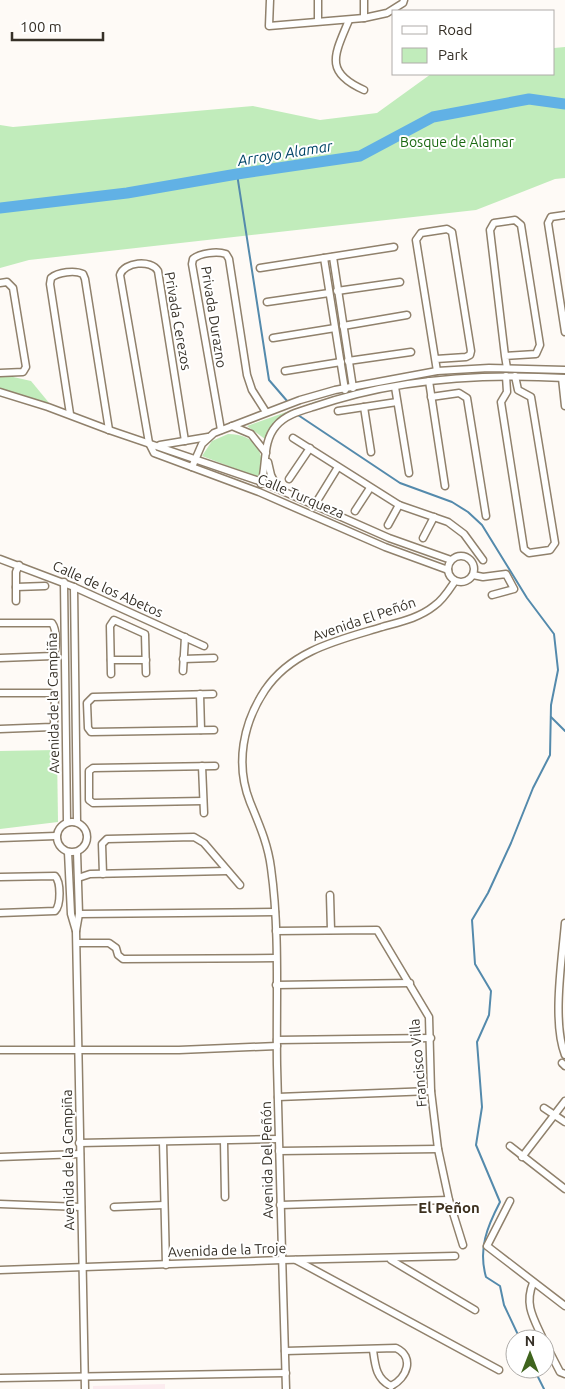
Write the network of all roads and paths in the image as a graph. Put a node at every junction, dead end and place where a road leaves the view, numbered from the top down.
1 (270, 0) edge
2 (318, 0) edge
3 (364, 0) edge
4 (404, 1) edge
5 (364, 18) junction
6 (350, 20) junction
7 (318, 21) junction
8 (364, 90) dead end
9 (565, 215) edge
10 (394, 247) dead end
11 (332, 257) junction
12 (324, 258) junction
13 (260, 268) dead end
14 (400, 282) dead end
15 (0, 283) edge
16 (337, 291) junction
17 (329, 293) junction
18 (267, 302) dead end
19 (407, 315) dead end
20 (343, 326) junction
21 (335, 328) junction
22 (565, 332) edge
23 (273, 338) dead end
24 (411, 352) dead end
25 (504, 356) junction
26 (436, 359) junction
27 (348, 361) junction
28 (340, 362) junction
29 (507, 368) junction
30 (565, 370) edge
31 (285, 371) dead end
32 (436, 371) junction
33 (0, 373) edge
34 (506, 376) junction
35 (515, 376) junction
36 (563, 378) edge
37 (429, 382) junction
38 (352, 386) junction
39 (344, 387) junction
40 (395, 387) junction
41 (0, 392) edge
42 (564, 393) edge
43 (320, 394) junction
44 (354, 394) junction
45 (346, 396) junction
46 (432, 397) junction
47 (397, 402) junction
48 (323, 403) junction
49 (565, 406) edge
50 (364, 407) junction
51 (338, 411) dead end
52 (266, 412) junction
53 (70, 414) junction
54 (231, 426) junction
55 (109, 430) junction
56 (221, 430) junction
57 (208, 437) junction
58 (293, 438) dead end
59 (185, 441) junction
60 (149, 443) junction
61 (158, 446) junction
62 (310, 448) junction
63 (371, 452) dead end
64 (266, 453) junction
65 (195, 457) junction
66 (192, 467) junction
67 (338, 467) junction
68 (409, 473) dead end
69 (289, 479) dead end
70 (262, 482) junction
71 (445, 486) dead end
72 (370, 488) junction
73 (278, 489) junction
74 (259, 492) junction
75 (399, 505) junction
76 (314, 506) junction
77 (355, 511) dead end
78 (486, 516) dead end
79 (434, 517) junction
80 (388, 525) dead end
81 (422, 538) dead end
82 (0, 558) edge
83 (451, 560) junction
84 (483, 560) dead end
85 (19, 564) junction
86 (448, 570) junction
87 (473, 575) junction
88 (455, 581) junction
89 (64, 582) junction
90 (44, 586) dead end
91 (16, 587) junction
92 (74, 587) junction
93 (492, 594) dead end
94 (16, 601) dead end
95 (136, 614) junction
96 (0, 623) edge
97 (130, 626) junction
98 (185, 637) junction
99 (65, 639) junction
100 (55, 640) junction
101 (204, 646) dead end
102 (0, 658) edge
103 (214, 658) dead end
104 (183, 659) junction
105 (111, 660) junction
106 (146, 660) junction
107 (183, 671) dead end
108 (146, 673) dead end
109 (111, 674) dead end
110 (0, 693) edge
111 (200, 694) junction
112 (213, 694) dead end
113 (54, 710) junction
114 (66, 712) junction
115 (76, 714) junction
116 (87, 714) junction
117 (0, 729) edge
118 (201, 730) junction
119 (214, 730) dead end
120 (66, 748) junction
121 (76, 748) junction
122 (202, 766) junction
123 (215, 766) dead end
124 (88, 785) junction
125 (76, 786) junction
126 (203, 801) junction
127 (204, 813) dead end
128 (67, 822) junction
129 (77, 822) junction
130 (56, 836) junction
131 (0, 838) edge
132 (68, 852) junction
133 (76, 852) junction
134 (77, 870) junction
135 (227, 870) junction
136 (90, 874) junction
137 (103, 874) junction
138 (0, 877) edge
139 (78, 878) junction
140 (240, 885) dead end
141 (66, 887) junction
142 (330, 895) dead end
143 (75, 903) junction
144 (275, 912) junction
145 (0, 913) edge
146 (79, 914) junction
147 (565, 923) edge
148 (76, 930) junction
149 (331, 930) junction
150 (276, 931) junction
151 (77, 943) junction
152 (276, 958) junction
153 (410, 983) junction
154 (276, 985) junction
155 (430, 1038) junction
156 (277, 1043) junction
157 (0, 1050) edge
158 (78, 1050) junction
159 (565, 1055) edge
160 (432, 1091) junction
161 (278, 1097) junction
162 (565, 1101) edge
163 (544, 1108) dead end
164 (555, 1114) junction
165 (565, 1122) edge
166 (278, 1139) junction
167 (224, 1141) junction
168 (163, 1142) junction
169 (80, 1143) junction
170 (510, 1146) dead end
171 (438, 1149) junction
172 (279, 1151) junction
173 (80, 1154) junction
174 (0, 1157) edge
175 (522, 1157) junction
176 (565, 1189) edge
177 (226, 1197) dead end
178 (449, 1200) junction
179 (510, 1201) dead end
180 (0, 1204) edge
181 (164, 1204) junction
182 (280, 1205) junction
183 (81, 1207) junction
184 (114, 1207) dead end
185 (464, 1245) dead end
186 (456, 1256) dead end
187 (390, 1259) junction
188 (282, 1260) junction
189 (295, 1260) junction
190 (166, 1265) junction
191 (83, 1267) junction
192 (0, 1270) edge
193 (533, 1283) junction
194 (565, 1306) edge
195 (475, 1310) dead end
196 (538, 1329) edge
197 (373, 1350) junction
198 (285, 1351) junction
199 (555, 1362) edge
200 (499, 1370) dead end
201 (286, 1373) junction
202 (565, 1374) edge
203 (84, 1377) junction
204 (0, 1378) edge
205 (391, 1387) edge
206 (85, 1389) edge
207 (286, 1389) edge

1 - 7 street
2 - 7 street
3 - 5 street
4 - 5 street
5 - 6 street
6 - 7 street
6 - 8 street
9 - 22 street
10 - 11 street
11 - 12 street
11 - 16 street
12 - 13 street
12 - 17 street
14 - 16 street
15 - 33 street
16 - 20 street
17 - 18 street
17 - 21 street
19 - 20 street
20 - 27 street
21 - 23 street
21 - 28 street
24 - 27 street
25 - 25 street
25 - 29 street
26 - 26 street
26 - 32 street
27 - 38 street
28 - 31 street
28 - 39 street
29 - 30 street
29 - 32 street
32 - 38 street
34 - 35 street
34 - 35 street
34 - 37 street
35 - 36 street
36 - 42 street
37 - 40 street
37 - 46 street
38 - 39 street
38 - 44 street
39 - 43 street
39 - 45 street
40 - 44 street
40 - 47 street
41 - 53 street, Calle Turqueza
42 - 49 street
43 - 48 street
43 - 52 street
44 - 45 street
45 - 48 street
46 - 71 street
46 - 78 street
47 - 50 street
47 - 68 street
48 - 64 street
50 - 51 street
50 - 63 street
52 - 54 street
52 - 56 street, Privada Durazno
53 - 55 street, Calle Turqueza
53 - 55 street
54 - 56 street
54 - 64 street
55 - 60 street, Calle Turqueza
56 - 57 street
57 - 59 street
57 - 65 street
58 - 62 street
59 - 60 street, Privada Cerezos
59 - 61 street
60 - 61 street, Calle Turqueza
60 - 66 street, Calle Turqueza
61 - 65 street, Calle Turqueza
62 - 67 street
62 - 69 street
64 - 70 street
64 - 73 street
65 - 66 street
65 - 70 street, Calle Turqueza
66 - 74 street, Calle Turqueza
67 - 72 street
67 - 76 street
70 - 73 street, Calle Turqueza
70 - 74 street
72 - 75 street
72 - 77 street
73 - 76 street, Calle Turqueza
74 - 86 street, Calle Turqueza
75 - 79 street
75 - 80 street
76 - 83 street, Calle Turqueza
79 - 81 street
79 - 84 street
82 - 85 street, Calle de los Abetos
83 - 86 street
83 - 87 street
85 - 89 street, Calle de los Abetos
85 - 91 street
86 - 88 street
87 - 88 street
87 - 93 street
88 - 144 street, Avenida El Peñón
89 - 92 street, Calle de los Abetos
89 - 99 street, Avenida de la Campiña
90 - 91 street
91 - 94 street
92 - 95 street, Calle de los Abetos
92 - 115 street, Avenida de la Campiña
95 - 97 street
95 - 98 street, Calle de los Abetos
96 - 100 street
97 - 105 street
97 - 106 street
98 - 101 street, Calle de los Abetos
98 - 104 street
99 - 100 street
99 - 114 street, Avenida de la Campiña
100 - 102 street
103 - 104 street
104 - 107 street
105 - 106 street
105 - 109 street
106 - 108 street
110 - 113 street
111 - 112 street
111 - 116 street
111 - 118 street
113 - 114 street
113 - 117 street
114 - 120 street, Avenida de la Campiña
115 - 116 street
115 - 121 street, Avenida de la Campiña
116 - 118 street
118 - 119 street
120 - 121 street
120 - 128 street, Avenida de la Campiña
121 - 125 street, Avenida de la Campiña
122 - 123 street
122 - 124 street
122 - 126 street
124 - 125 street
124 - 126 street
125 - 129 street, Avenida de la Campiña
126 - 127 street
128 - 129 street
128 - 130 street
129 - 133 street
130 - 131 street
130 - 132 street
132 - 133 street
132 - 141 street, Avenida de la Campiña
133 - 134 street, Avenida de la Campiña
134 - 136 street
134 - 139 street, Avenida de la Campiña
135 - 137 street
135 - 137 street
135 - 140 street
136 - 137 street
136 - 139 street
138 - 141 street
139 - 141 street, Avenida de la Campiña
141 - 143 street, Avenida de la Campiña
141 - 145 street
142 - 149 street
143 - 146 street, Avenida de la Campiña
143 - 148 street, Avenida de la Campiña
144 - 146 street
144 - 150 street, Avenida El Peñón
146 - 148 street, Avenida de la Campiña
147 - 159 street
148 - 151 street, Avenida de la Campiña
149 - 150 street, Francisco Villa
149 - 153 street, Francisco Villa
150 - 152 street, Avenida Del Peñón
151 - 152 street
151 - 158 street, Avenida de la Campiña
152 - 154 street, Avenida Del Peñón
153 - 154 street
153 - 155 street, Francisco Villa
154 - 156 street, Avenida Del Peñón
155 - 156 street
155 - 160 street, Francisco Villa
156 - 158 street
156 - 161 street, Avenida Del Peñón
157 - 158 street
158 - 169 street, Avenida de la Campiña
160 - 161 street
160 - 171 street, Francisco Villa
161 - 166 street, Avenida Del Peñón
162 - 164 street
163 - 164 street
164 - 165 street
164 - 175 street
166 - 167 street
166 - 172 street, Avenida Del Peñón
167 - 168 street
167 - 177 street
168 - 169 street
168 - 181 street
169 - 173 street, Avenida de la Campiña
170 - 175 street
171 - 172 street
171 - 178 street, Francisco Villa
172 - 182 street, Avenida Del Peñón
173 - 174 street
173 - 183 street, Avenida de la Campiña
175 - 176 street
178 - 182 street
178 - 185 street, Francisco Villa
179 - 193 street
180 - 183 street
181 - 184 street
181 - 190 street
182 - 188 street, Avenida Del Peñón
183 - 191 street, Avenida de la Campiña
186 - 187 street, Avenida de la Troje
187 - 189 street, Avenida de la Troje
187 - 195 street
188 - 189 street, Avenida de la Troje
188 - 190 street, Avenida de la Troje
188 - 198 street, Avenida Del Peñón
189 - 200 street
190 - 191 street, Avenida de la Troje
191 - 192 street, Avenida de la Troje
191 - 203 street, Avenida de la Campiña
193 - 194 street
193 - 196 street
197 - 198 street
197 - 205 street
197 - 205 street
198 - 201 street, Avenida Del Peñón
199 - 202 street
201 - 203 street
201 - 207 street, Avenida Del Peñón
203 - 204 street
203 - 206 street, Avenida de la Campiña

